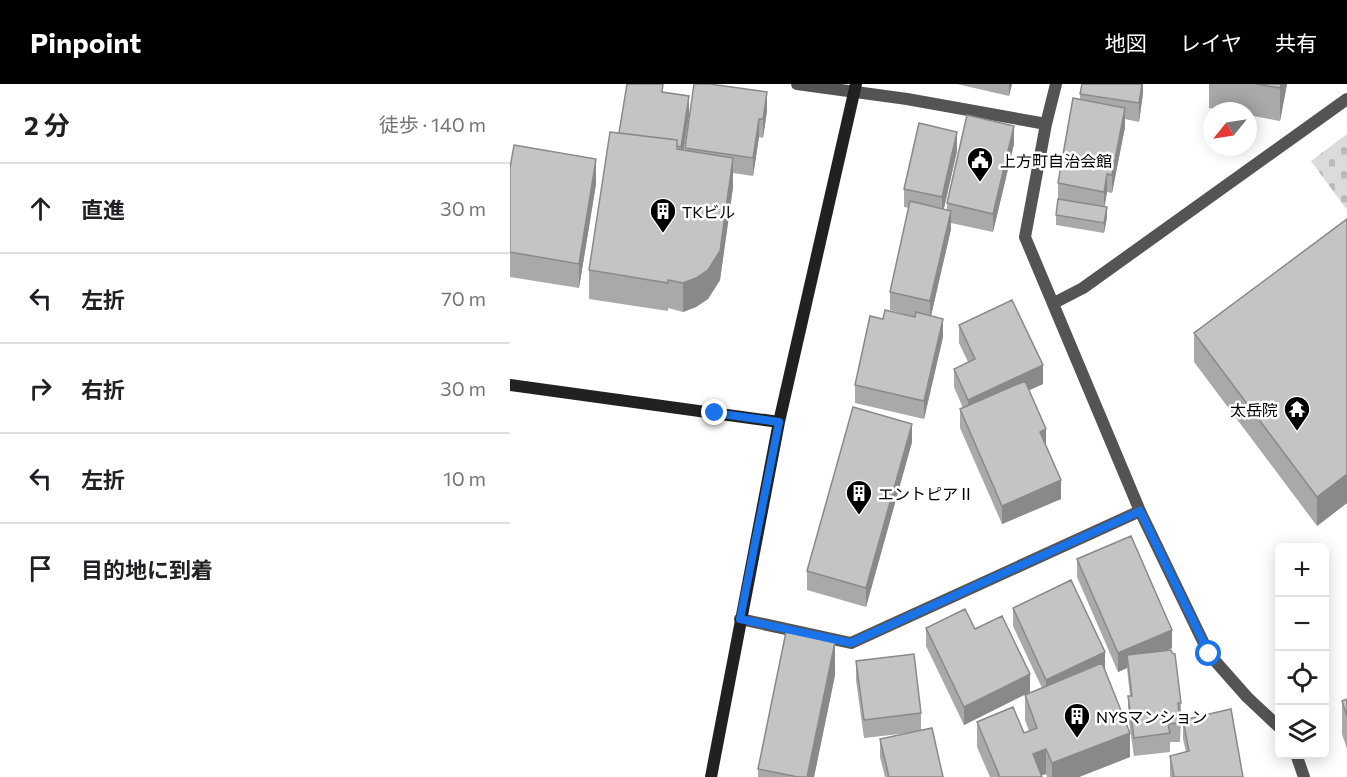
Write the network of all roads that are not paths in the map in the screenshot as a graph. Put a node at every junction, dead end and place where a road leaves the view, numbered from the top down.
1 (797, 84) edge
2 (1056, 84) edge
3 (856, 88) edge
4 (1347, 99) edge
5 (1046, 124) junction
6 (1054, 303) junction
7 (510, 385) edge
8 (779, 422) junction
9 (1140, 511) junction
10 (740, 619) junction
11 (1275, 723) edge
12 (1298, 759) edge
13 (711, 777) edge
14 (1304, 777) edge

1 - 3 street
2 - 5 street
3 - 5 street
3 - 8 street
4 - 6 street
5 - 6 street
6 - 9 street
7 - 8 street
8 - 10 street
9 - 10 street
9 - 11 street
10 - 13 street
12 - 14 street

